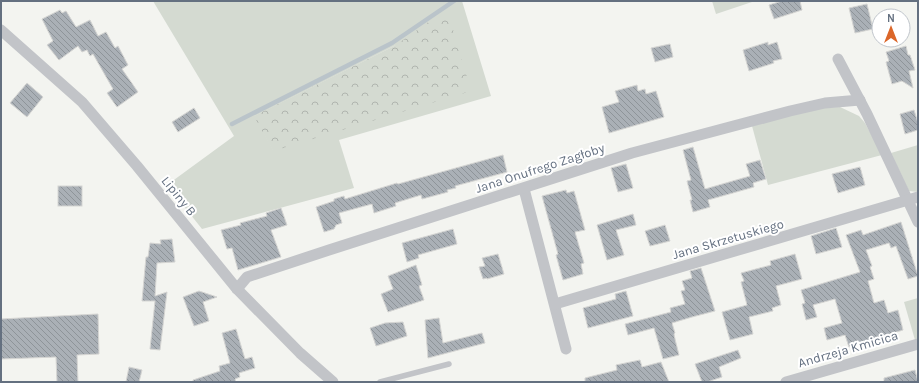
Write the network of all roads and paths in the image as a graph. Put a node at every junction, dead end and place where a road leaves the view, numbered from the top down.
1 (1, 30) edge
2 (838, 59) dead end
3 (860, 100) junction
4 (524, 189) junction
5 (913, 198) edge
6 (918, 222) edge
7 (237, 289) junction
8 (555, 304) junction
9 (918, 344) edge
10 (566, 349) dead end
11 (449, 364) dead end
12 (333, 382) edge
13 (380, 382) edge
14 (786, 382) edge

1 - 7 street, Lipiny B
2 - 3 street
3 - 4 street, Jana Onufrego Zagłoby
3 - 5 street
4 - 7 street, Jana Onufrego Zagłoby
4 - 8 street
5 - 6 street
5 - 8 street, Jana Skrzetuskiego
7 - 12 street, Lipiny B
8 - 10 street
9 - 14 street, Andrzeja Kmicica
11 - 13 lane

